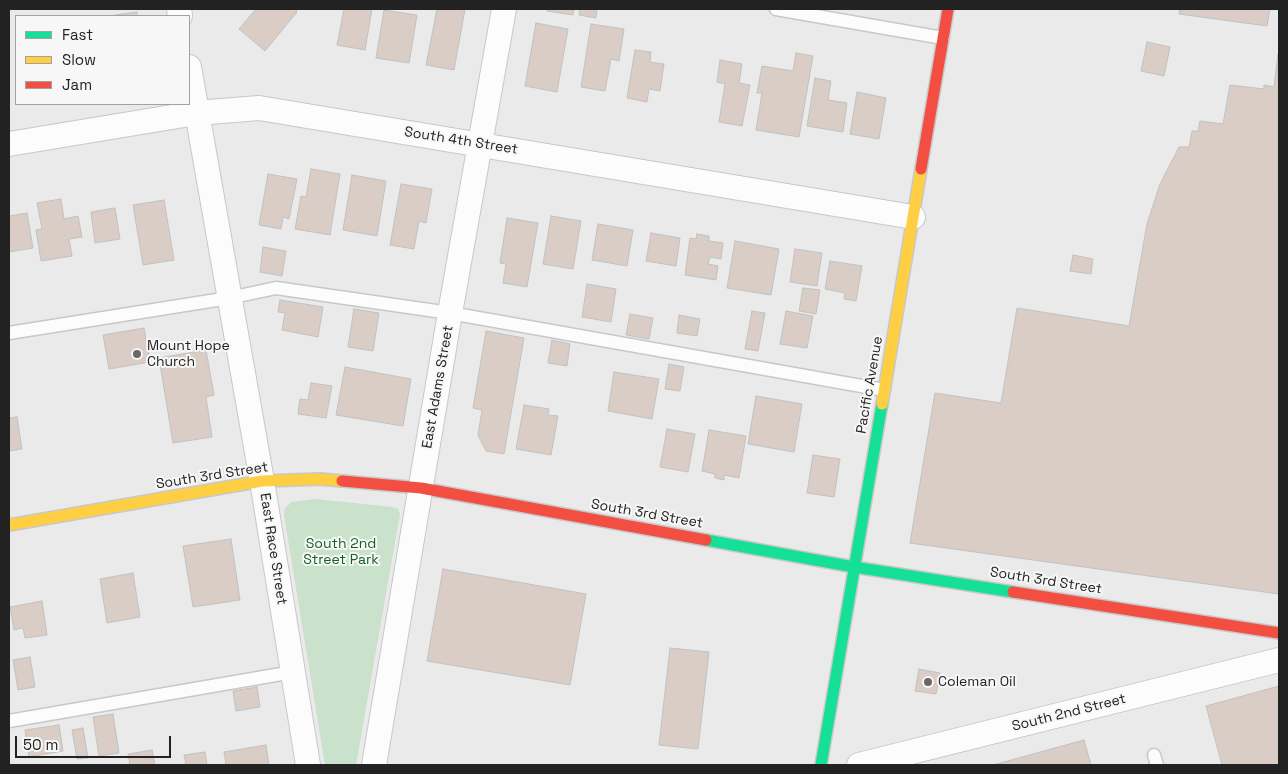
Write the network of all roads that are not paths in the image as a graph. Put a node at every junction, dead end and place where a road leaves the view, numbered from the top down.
1 (504, 9) edge
2 (776, 9) edge
3 (948, 9) edge
4 (943, 38) junction
5 (190, 74) edge
6 (196, 113) junction
7 (9, 144) edge
8 (479, 144) junction
9 (913, 217) junction
10 (230, 298) junction
11 (450, 313) junction
12 (9, 333) edge
13 (884, 390) junction
14 (262, 481) junction
15 (420, 488) junction
16 (9, 525) edge
17 (854, 567) junction
18 (1279, 633) edge
19 (1279, 660) edge
20 (293, 672) junction
21 (9, 721) edge
22 (308, 765) edge
23 (374, 765) edge
24 (820, 765) edge
25 (859, 765) edge

1 - 8 street, East Adams Street
2 - 4 lane
3 - 4 street, Pacific Avenue
4 - 9 street, Pacific Avenue
5 - 6 street, East Race Street
6 - 7 street, South 4th Street
6 - 8 street, South 4th Street
6 - 10 street, East Race Street
8 - 9 street, South 4th Street
8 - 11 street, East Adams Street
9 - 13 street, Pacific Avenue
10 - 11 lane
10 - 12 lane
10 - 14 street, East Race Street
11 - 13 lane
11 - 15 street, East Adams Street
13 - 17 street, Pacific Avenue
14 - 15 street, South 3rd Street
14 - 16 street, South 3rd Street
14 - 20 street, East Race Street
15 - 17 street, South 3rd Street
15 - 23 street, East Adams Street
17 - 18 street, South 3rd Street
17 - 24 street, Pacific Avenue
19 - 25 street, South 2nd Street
20 - 21 lane
20 - 22 street, East Race Street

